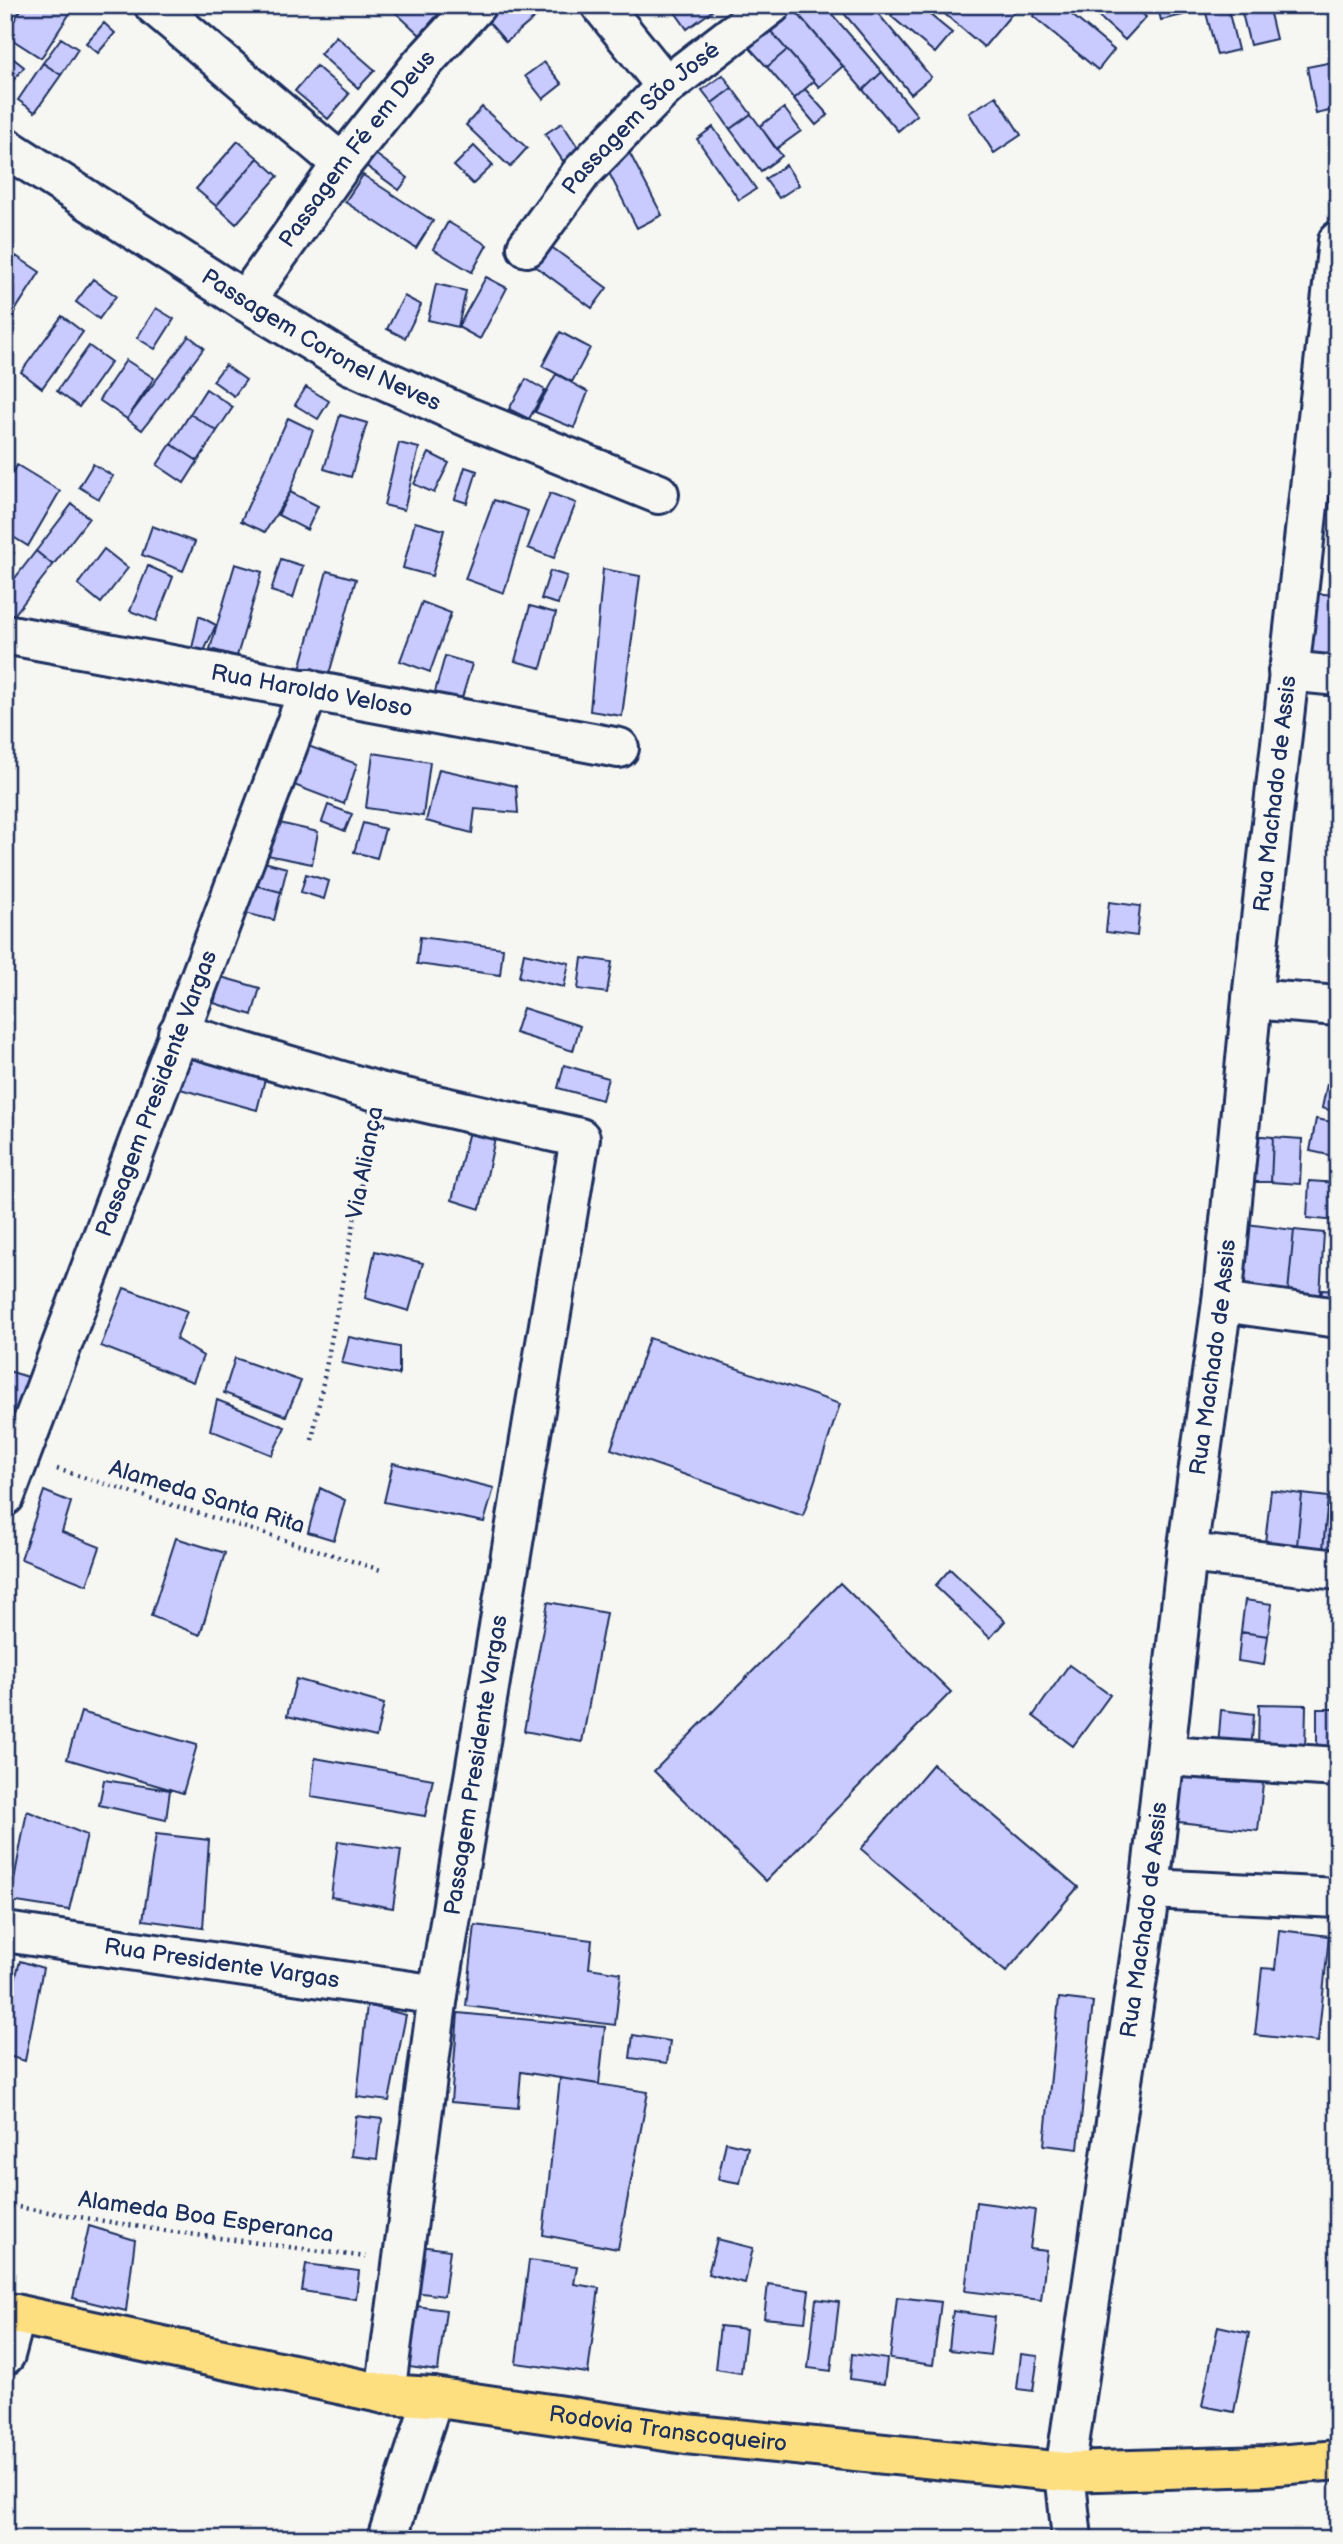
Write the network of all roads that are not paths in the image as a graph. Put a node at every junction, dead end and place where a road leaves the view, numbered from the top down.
1 (155, 5) edge
2 (476, 5) edge
3 (601, 5) edge
4 (771, 5) edge
5 (666, 86) junction
6 (5, 147) edge
7 (342, 164) junction
8 (1338, 241) edge
9 (527, 247) dead end
10 (246, 301) junction
11 (1329, 395) edge
12 (659, 494) dead end
13 (5, 634) edge
14 (1288, 671) junction
15 (1338, 676) edge
16 (309, 689) junction
17 (619, 748) dead end
18 (1252, 999) junction
19 (1338, 1006) edge
20 (178, 1033) junction
21 (580, 1138) joint
22 (1222, 1303) junction
23 (1338, 1318) edge
24 (5, 1496) edge
25 (1186, 1553) junction
26 (1338, 1570) edge
27 (1166, 1756) junction
28 (1338, 1768) edge
29 (1150, 1889) junction
30 (1338, 1898) edge
31 (5, 1932) edge
32 (438, 1995) junction
33 (10, 2313) edge
34 (5, 2355) edge
35 (386, 2394) junction
36 (433, 2397) junction
37 (1338, 2460) edge
38 (1065, 2472) junction
39 (387, 2539) edge
40 (1072, 2539) edge

1 - 7 street
2 - 7 street, Passagem Fé em Deus
3 - 5 street
4 - 5 street, Passagem São José
5 - 9 street, Passagem São José
6 - 10 street, Passagem Coronel Neves
7 - 10 street, Passagem Fé em Deus
8 - 11 street, Rua Machado de Assis
10 - 12 street, Passagem Coronel Neves
11 - 14 street, Rua Machado de Assis
13 - 16 street, Rua Haroldo Veloso
14 - 15 street
14 - 18 street, Rua Machado de Assis
16 - 17 street, Rua Haroldo Veloso
16 - 20 street, Passagem Presidente Vargas
18 - 19 street
18 - 22 street, Rua Machado de Assis
20 - 21 street, Via Aliança
20 - 24 street, Passagem Presidente Vargas
21 - 32 street, Passagem Presidente Vargas
22 - 23 street
22 - 25 street, Rua Machado de Assis
25 - 26 street
25 - 27 street, Rua Machado de Assis
27 - 28 street
27 - 29 street, Rua Machado de Assis
29 - 30 street
29 - 38 street, Rua Machado de Assis
31 - 32 street, Rua Presidente Vargas
32 - 35 street, Passagem Presidente Vargas
33 - 34 street
33 - 35 main road, Rodovia Transcoqueiro
35 - 36 main road, Rodovia Transcoqueiro
36 - 38 main road, Rodovia Transcoqueiro
36 - 39 street
37 - 38 main road, Rodovia Transcoqueiro
38 - 40 street, Rua Machado de Assis

